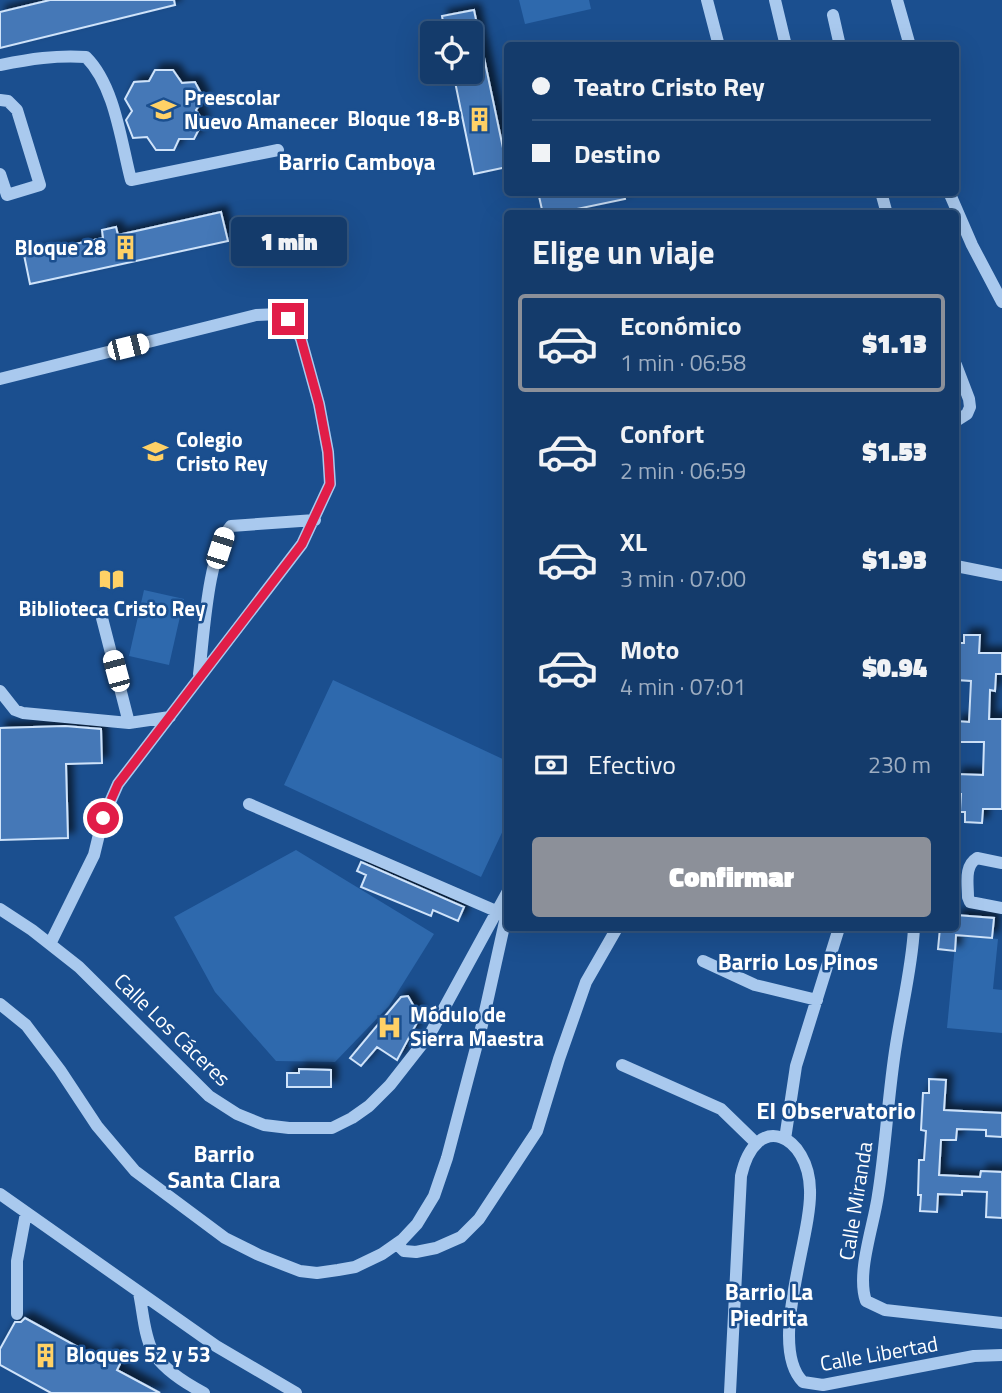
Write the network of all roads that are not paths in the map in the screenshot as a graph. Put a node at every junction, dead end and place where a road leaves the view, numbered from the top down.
1 (707, 0) edge
2 (775, 0) edge
3 (897, 0) edge
4 (833, 15) dead end
5 (718, 42) edge
6 (785, 42) edge
7 (839, 42) edge
8 (909, 42) edge
9 (0, 65) edge
10 (0, 100) edge
11 (278, 150) dead end
12 (0, 174) edge
13 (959, 215) edge
14 (1002, 302) edge
15 (959, 374) edge
16 (0, 379) edge
17 (959, 419) edge
18 (315, 520) junction
19 (959, 567) edge
20 (1002, 575) edge
21 (102, 618) dead end
22 (198, 678) junction
23 (0, 691) edge
24 (170, 717) junction
25 (129, 723) junction
26 (249, 804) dead end
27 (1002, 863) edge
28 (1002, 908) edge
29 (0, 909) edge
30 (502, 910) edge
31 (615, 931) edge
32 (838, 931) edge
33 (914, 931) edge
34 (50, 944) junction
35 (703, 961) dead end
36 (817, 1000) junction
37 (0, 1004) edge
38 (622, 1065) dead end
39 (785, 1139) junction
40 (756, 1143) junction
41 (0, 1194) edge
42 (26, 1213) junction
43 (397, 1244) junction
44 (139, 1293) junction
45 (17, 1314) dead end
46 (1002, 1323) edge
47 (1002, 1355) edge
48 (204, 1393) edge
49 (296, 1393) edge
50 (730, 1393) edge

1 - 5 street
2 - 6 street
3 - 8 street
4 - 7 street
9 - 11 street
10 - 12 street
13 - 14 street
15 - 17 street
16 - 18 street
18 - 22 street
18 - 22 street
19 - 20 street
21 - 25 street
22 - 24 street
23 - 25 street
24 - 25 street
24 - 34 street
26 - 30 street
27 - 28 street
29 - 34 street, Calle Los Cáceres
30 - 34 street, Calle Los Cáceres
30 - 43 street
31 - 43 street
32 - 36 street
33 - 46 street, Calle Miranda
35 - 36 street
36 - 39 street
37 - 43 street
38 - 40 street
39 - 40 street
39 - 47 street, Calle Libertad
40 - 50 street
41 - 42 street
42 - 44 street
42 - 45 street
44 - 48 street
44 - 49 street

